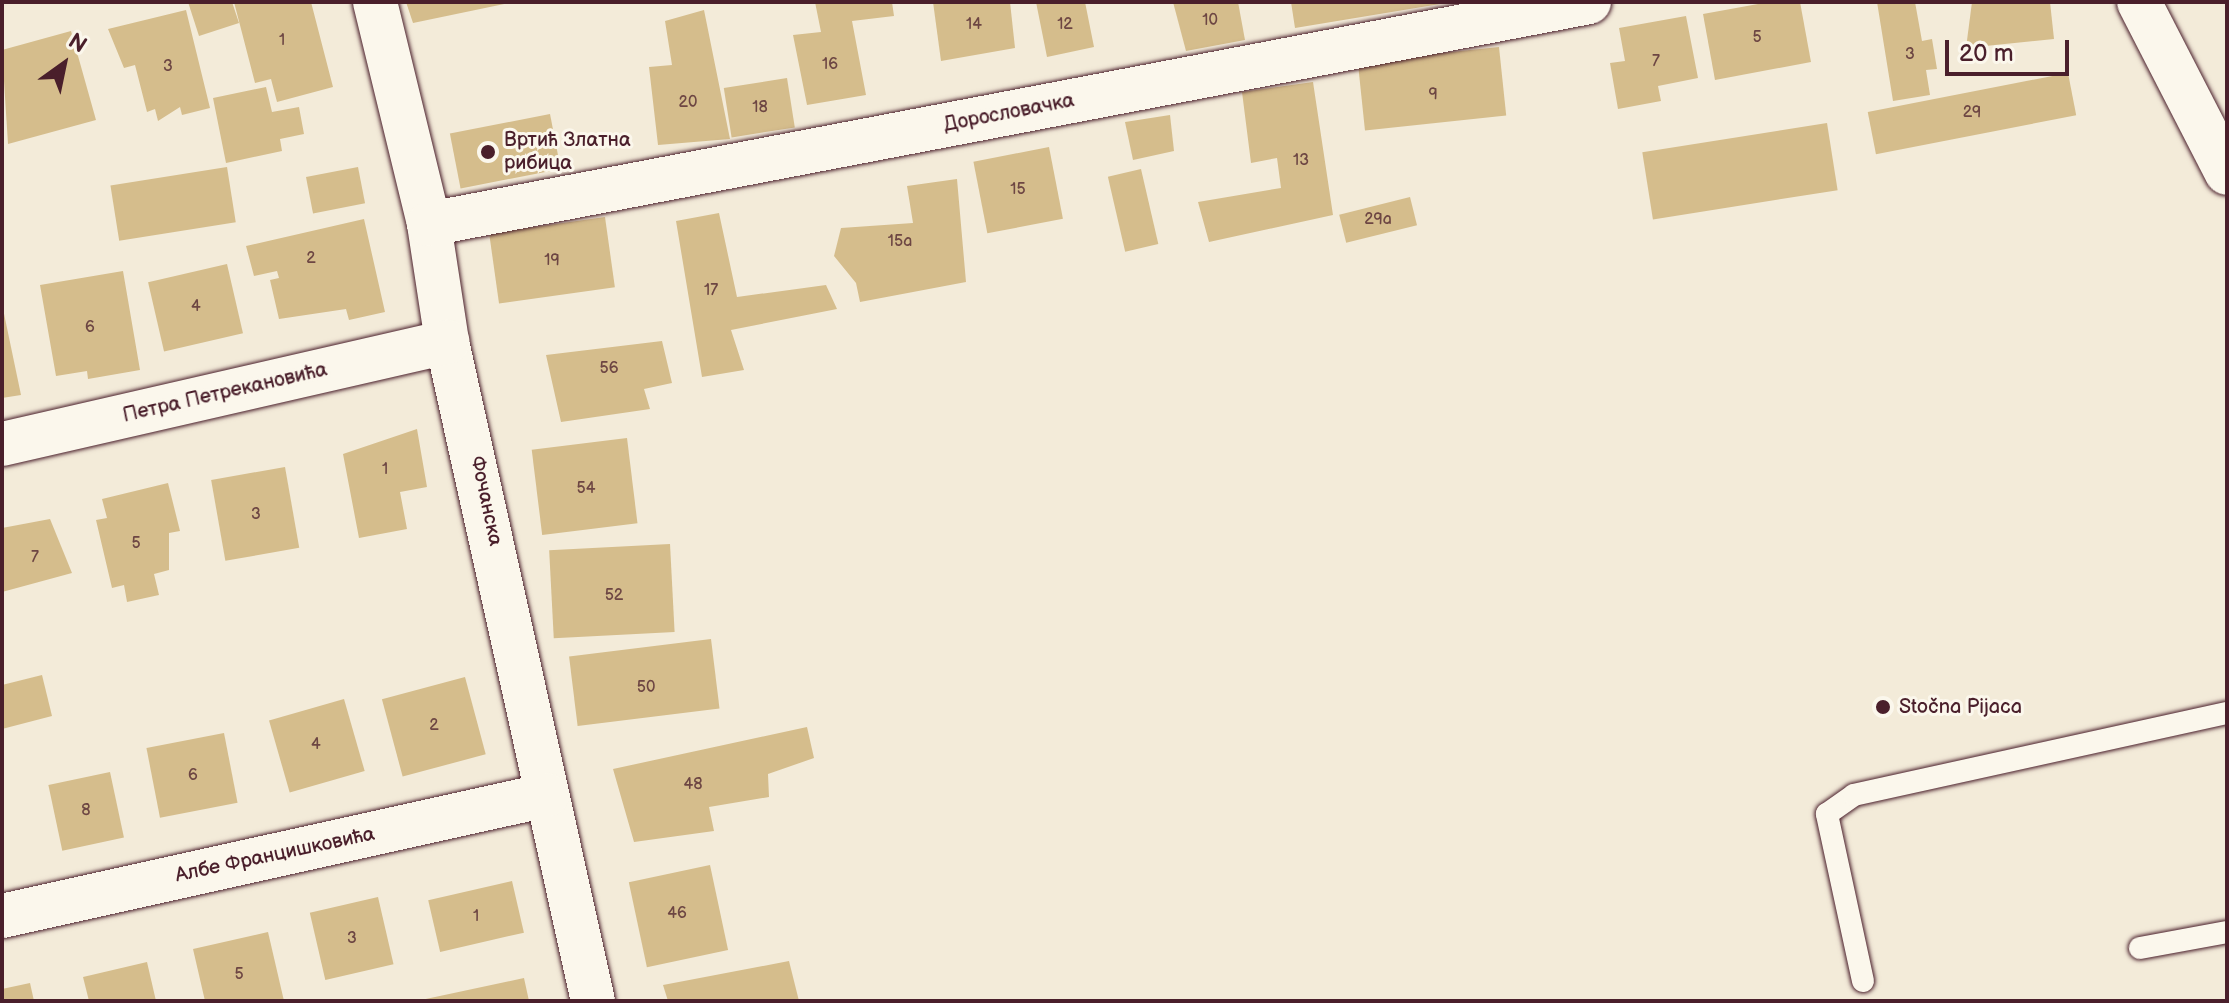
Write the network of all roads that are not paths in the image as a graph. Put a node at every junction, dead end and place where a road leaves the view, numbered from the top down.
1 (375, 2) edge
2 (1589, 2) edge
3 (2139, 2) edge
4 (2227, 173) edge
5 (429, 224) junction
6 (447, 342) junction
7 (2, 444) edge
8 (2227, 713) edge
9 (547, 795) junction
10 (2, 916) edge
11 (2227, 932) edge
12 (2140, 948) dead end
13 (1863, 981) dead end
14 (593, 1001) edge

1 - 5 street, Фочанска
2 - 5 street, Дорословачка
3 - 4 street
5 - 6 street, Фочанска
6 - 7 street, Петра Петрекановића
6 - 9 street, Фочанска
8 - 13 lane
9 - 10 street, Албе Францишковића
9 - 14 street, Фочанска
11 - 12 lane

